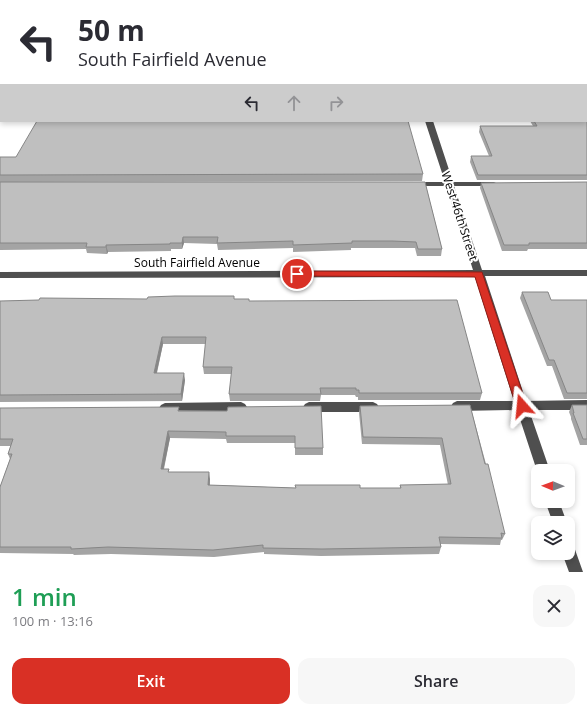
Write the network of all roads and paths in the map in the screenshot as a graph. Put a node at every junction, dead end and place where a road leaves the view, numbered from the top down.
1 (429, 122) edge
2 (401, 184) edge
3 (450, 184) junction
4 (503, 184) edge
5 (587, 273) edge
6 (479, 274) junction
7 (0, 275) edge
8 (587, 405) edge
9 (389, 406) edge
10 (444, 406) edge
11 (522, 406) junction
12 (254, 407) edge
13 (294, 407) edge
14 (151, 408) edge
15 (541, 464) edge
16 (572, 560) edge
17 (576, 572) edge

1 - 3 street, West 46th Street
2 - 3 street
3 - 4 street
3 - 6 street, West 46th Street
5 - 6 street, South Fairfield Avenue
6 - 7 street, South Fairfield Avenue
6 - 11 street, West 46th Street
8 - 11 street
9 - 13 street
10 - 11 street
11 - 15 street, West 46th Street
12 - 14 street
16 - 17 street

